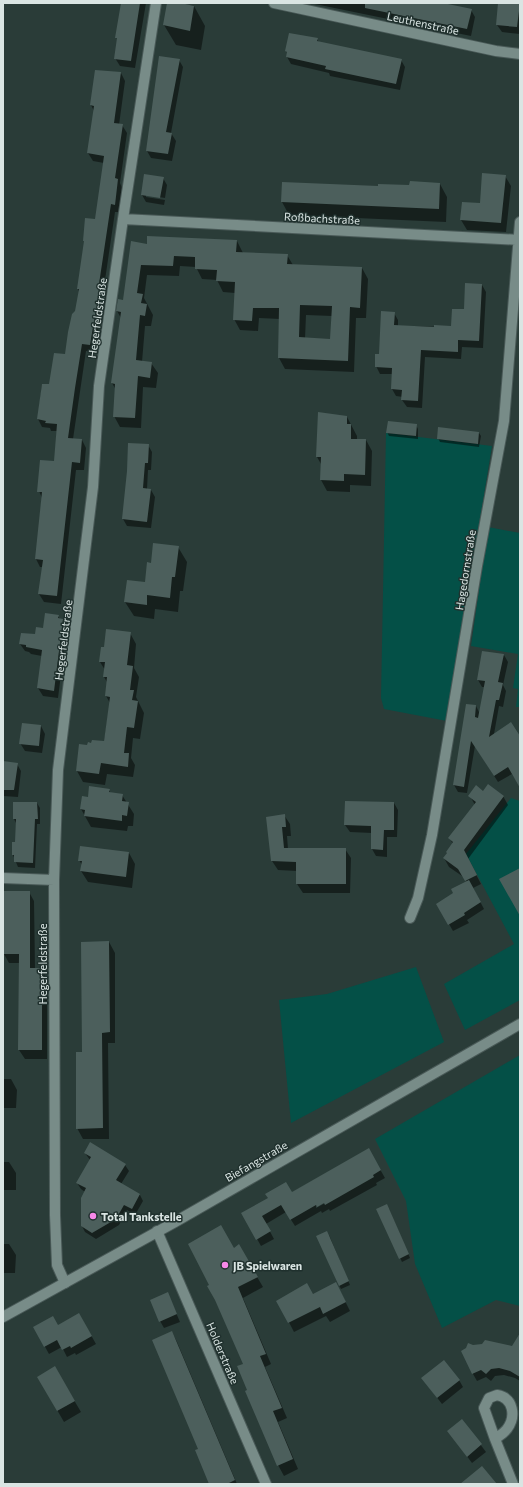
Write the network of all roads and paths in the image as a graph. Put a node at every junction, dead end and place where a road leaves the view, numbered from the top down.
1 (156, 3) edge
2 (274, 3) edge
3 (520, 54) edge
4 (123, 219) junction
5 (520, 222) edge
6 (520, 240) edge
7 (3, 878) edge
8 (54, 880) junction
9 (410, 918) dead end
10 (520, 1024) edge
11 (158, 1231) junction
12 (65, 1282) junction
13 (3, 1317) edge
14 (495, 1440) dead end
15 (266, 1484) edge
16 (513, 1484) edge

1 - 4 street, Hegerfeldstraße
2 - 3 street, Leuthenstraße
4 - 6 street, Roßbachstraße
4 - 8 street, Hegerfeldstraße
5 - 6 street, Hagedornstraße
6 - 9 street, Hagedornstraße
7 - 8 street
8 - 12 street, Hegerfeldstraße
10 - 11 street, Biefangstraße
11 - 12 street, Biefangstraße
11 - 15 street, Holderstraße
12 - 13 street, Biefangstraße
14 - 16 street

